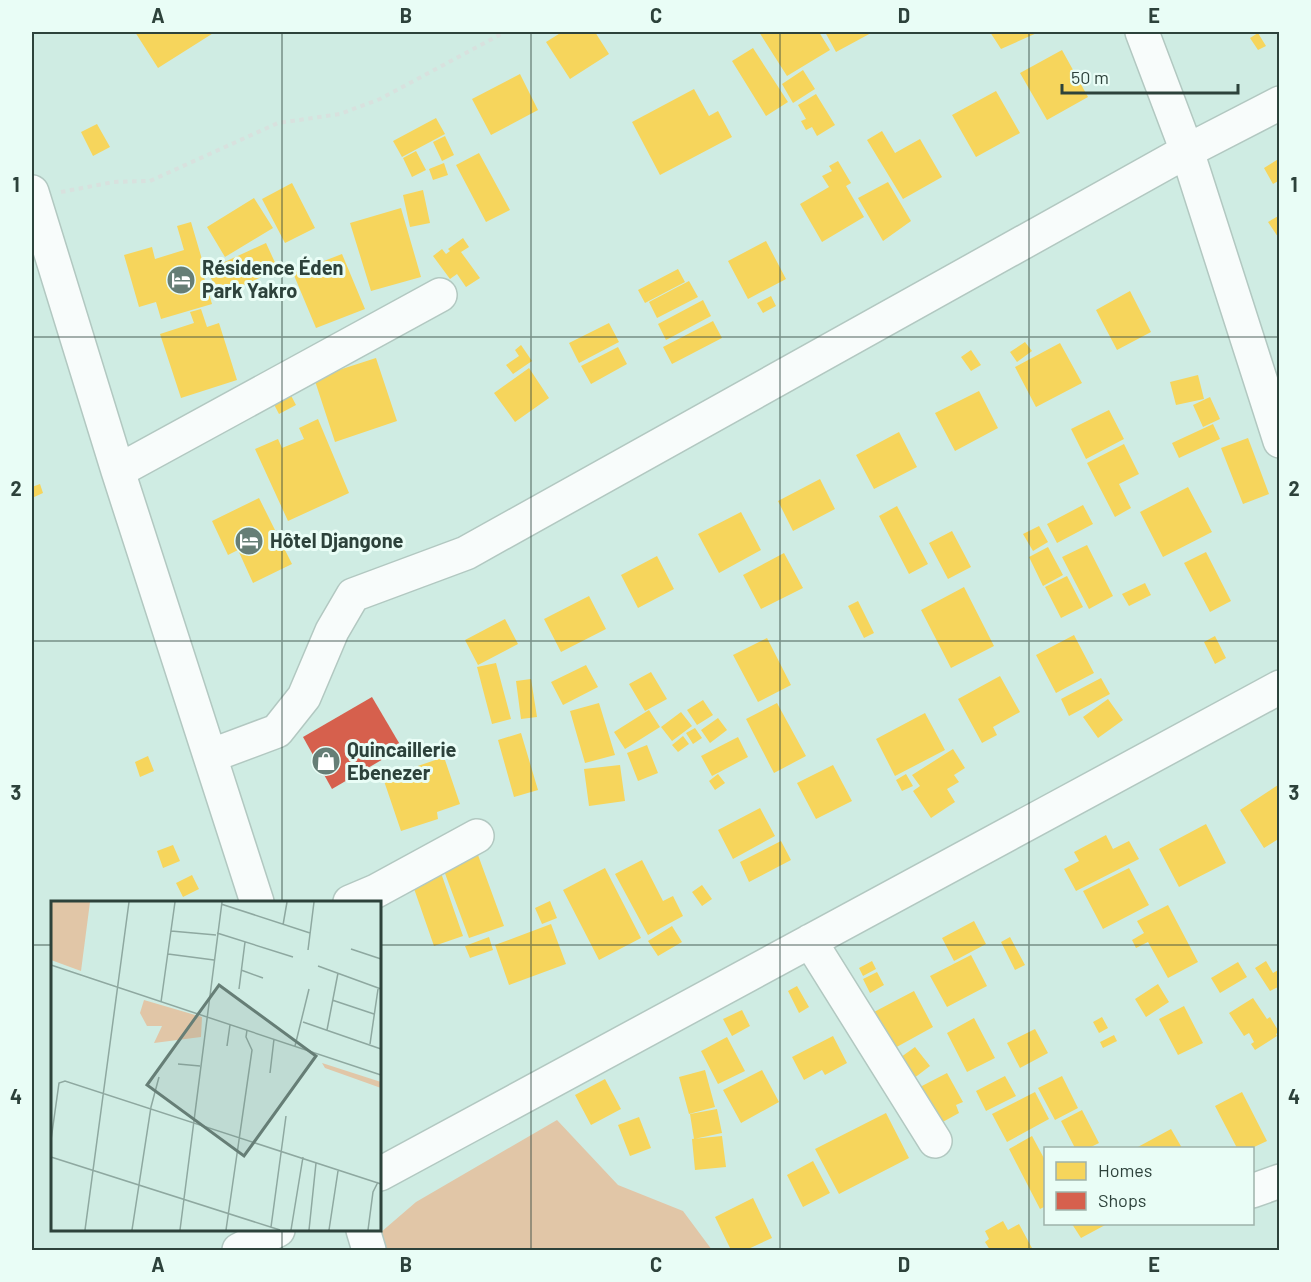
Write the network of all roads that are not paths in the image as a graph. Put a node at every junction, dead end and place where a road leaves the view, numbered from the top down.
1 (1142, 32) edge
2 (1280, 103) edge
3 (1187, 151) junction
4 (33, 195) edge
5 (39, 247) edge
6 (440, 295) dead end
7 (1280, 441) edge
8 (118, 471) junction
9 (1280, 687) edge
10 (210, 756) junction
11 (477, 836) dead end
12 (256, 901) edge
13 (354, 901) edge
14 (810, 941) junction
15 (935, 1142) dead end
16 (381, 1173) edge
17 (1280, 1181) edge
18 (1254, 1190) edge
19 (276, 1231) edge
20 (363, 1231) edge
21 (239, 1251) edge
22 (369, 1251) edge

1 - 3 street
2 - 3 street
3 - 7 street
3 - 10 street
4 - 5 street
5 - 8 street
6 - 8 street
8 - 10 street
9 - 14 street
10 - 12 street
11 - 13 street
14 - 15 street
14 - 16 street
17 - 18 street
19 - 21 street
20 - 22 street

